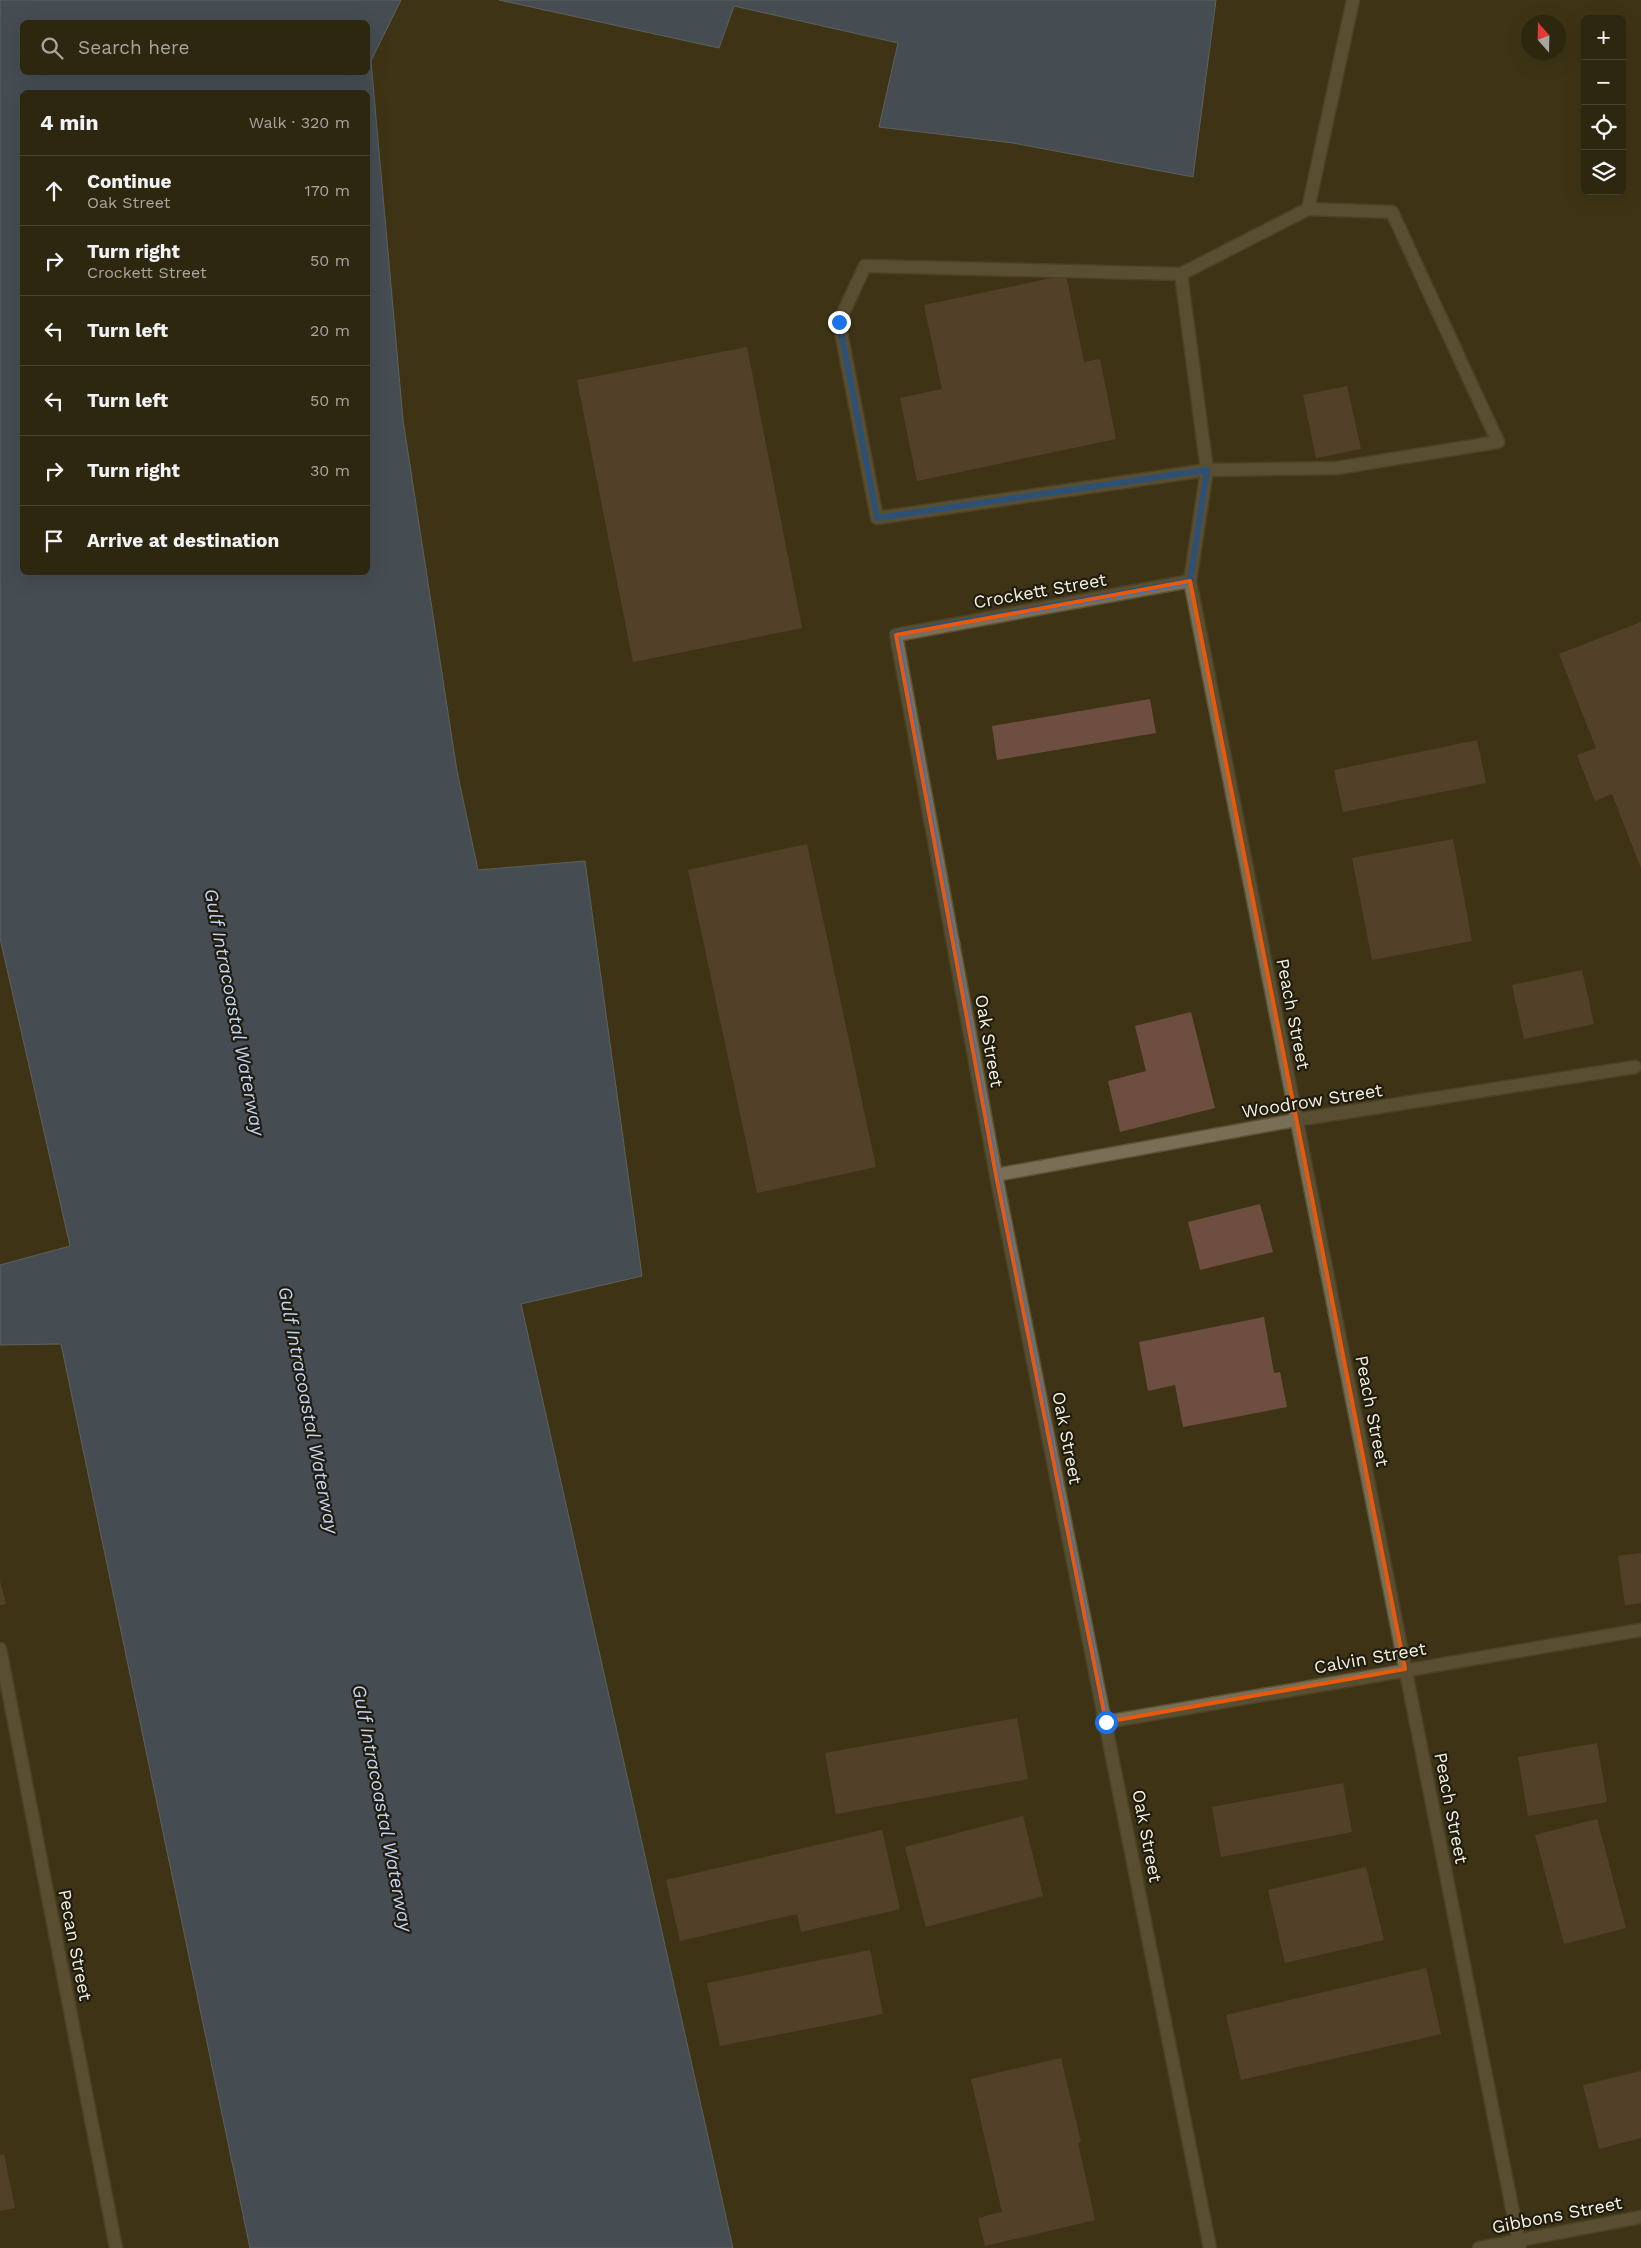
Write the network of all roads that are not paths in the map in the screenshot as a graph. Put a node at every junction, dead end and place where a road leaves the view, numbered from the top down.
1 (1353, 0) edge
2 (1308, 209) junction
3 (1181, 274) junction
4 (1207, 470) junction
5 (1190, 581) junction
6 (896, 634) joint
7 (1635, 1067) dead end
8 (1296, 1120) junction
9 (996, 1175) junction
10 (1641, 1630) edge
11 (0, 1649) edge
12 (1406, 1669) junction
13 (1106, 1722) junction
14 (1641, 2217) edge
15 (1519, 2244) edge
16 (116, 2248) edge
17 (1210, 2248) edge
18 (1479, 2248) edge

1 - 2 street
2 - 3 street
2 - 4 street
3 - 4 street, Peach Street
3 - 4 street
4 - 5 street, Peach Street
5 - 6 street, Crockett Street
5 - 8 street, Peach Street
6 - 9 street, Oak Street
7 - 8 street, Woodrow Street
8 - 9 street, Woodrow Street
8 - 12 street, Peach Street
9 - 13 street, Oak Street
10 - 12 street, Calvin Street
11 - 16 street, Pecan Street
12 - 13 street, Calvin Street
12 - 15 street, Peach Street
13 - 17 street, Oak Street
14 - 15 street, Gibbons Street
15 - 18 street, Gibbons Street

